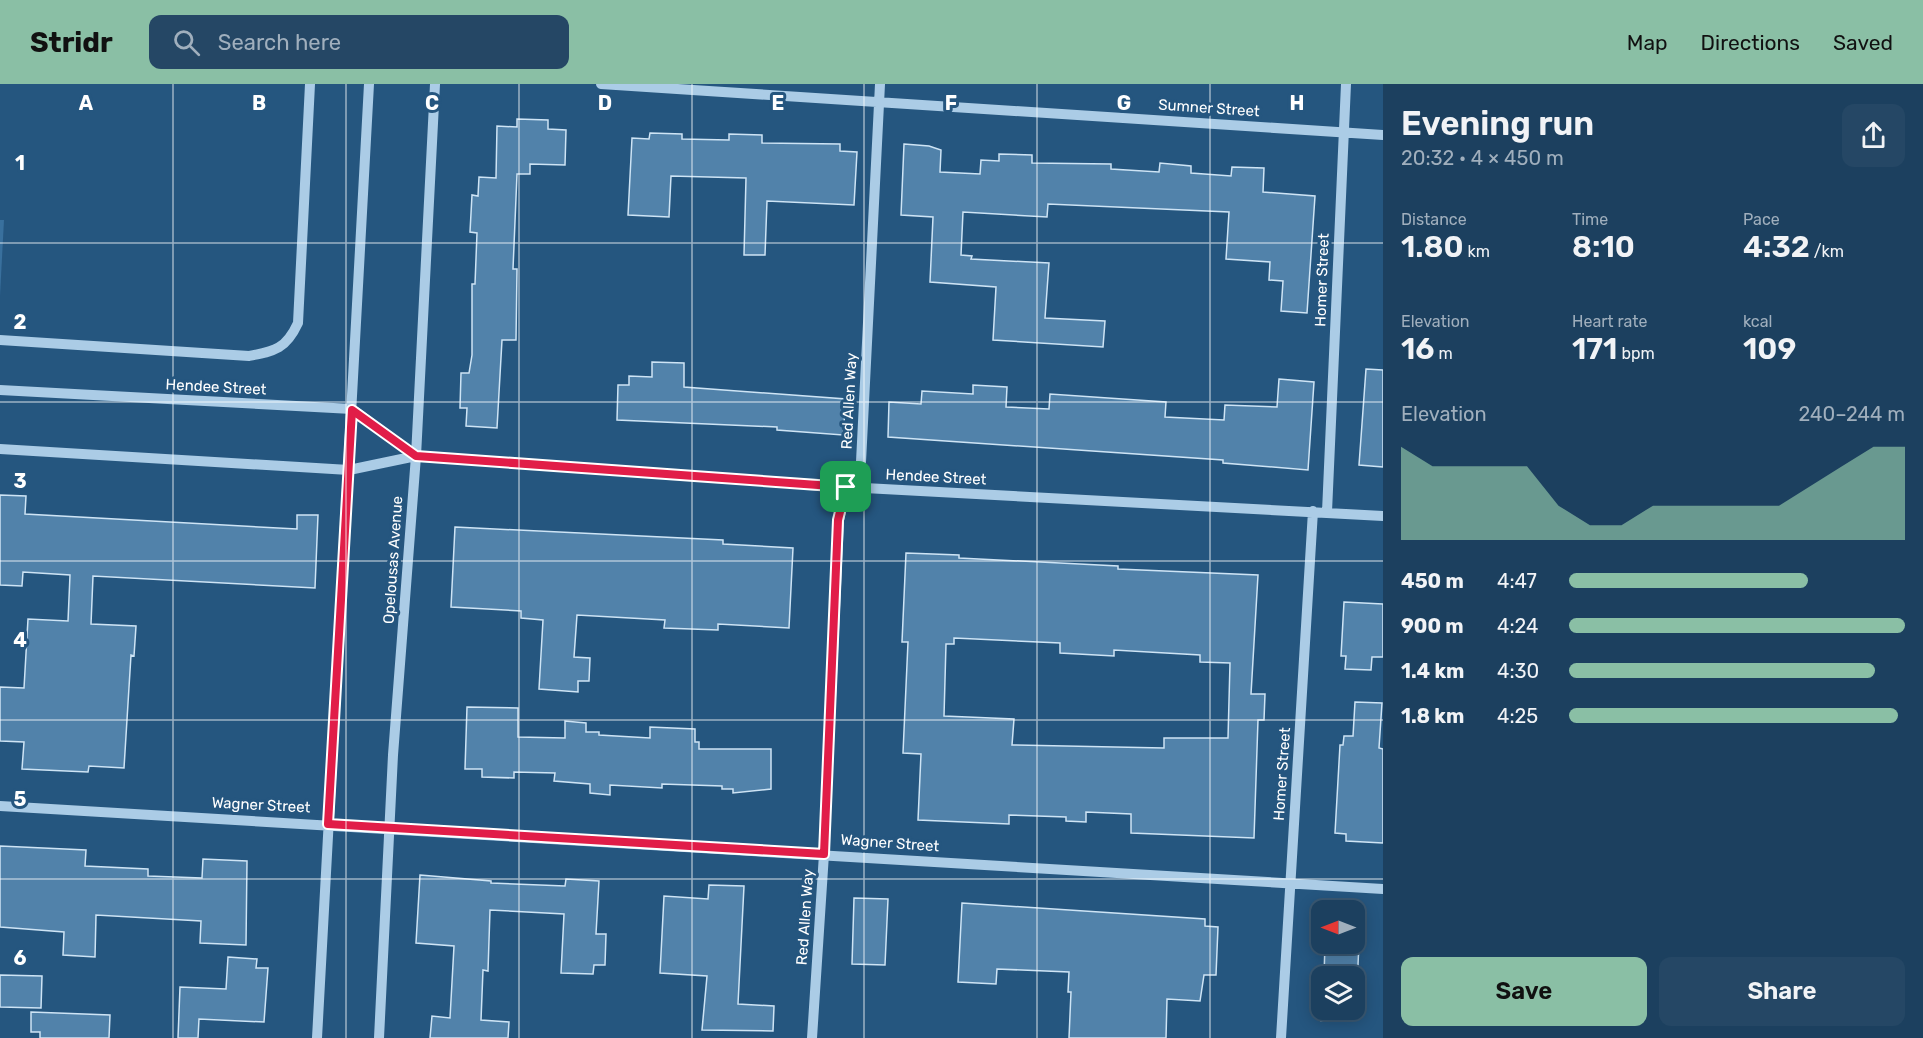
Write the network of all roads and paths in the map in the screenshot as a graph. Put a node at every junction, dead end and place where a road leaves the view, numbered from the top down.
1 (310, 84) edge
2 (369, 84) edge
3 (435, 84) edge
4 (601, 84) edge
5 (880, 84) edge
6 (1346, 84) edge
7 (879, 102) junction
8 (1343, 132) junction
9 (1383, 135) edge
10 (0, 340) edge
11 (0, 390) edge
12 (352, 410) junction
13 (0, 449) edge
14 (416, 456) junction
15 (349, 470) junction
16 (846, 487) junction
17 (1313, 511) junction
18 (1327, 512) junction
19 (1383, 516) edge
20 (0, 806) edge
21 (328, 824) junction
22 (390, 827) junction
23 (824, 854) junction
24 (1290, 884) junction
25 (1383, 889) edge
26 (317, 1038) edge
27 (379, 1038) edge
28 (812, 1038) edge
29 (1281, 1038) edge

1 - 10 street
2 - 12 street
3 - 14 street, Opelousas Avenue
4 - 7 street, Sumner Street
5 - 7 street, Red Allen Way
6 - 8 street, Homer Street
7 - 8 street, Sumner Street
7 - 16 street, Red Allen Way
8 - 9 street, Sumner Street
8 - 18 street, Homer Street
11 - 12 street, Hendee Street
12 - 14 street
12 - 15 street
13 - 15 street, Hendee Street
14 - 15 street, Hendee Street
14 - 16 street, Hendee Street
14 - 22 street, Opelousas Avenue
15 - 21 street
16 - 17 street, Hendee Street
16 - 23 street, Red Allen Way
17 - 18 street, Hendee Street
17 - 24 street, Homer Street
18 - 19 street, Hendee Street
20 - 21 street, Wagner Street
21 - 22 street, Wagner Street
21 - 26 street
22 - 23 street, Wagner Street
22 - 27 street, Opelousas Avenue
23 - 24 street, Wagner Street
23 - 28 street, Red Allen Way
24 - 25 street, Wagner Street
24 - 29 street, Homer Street

